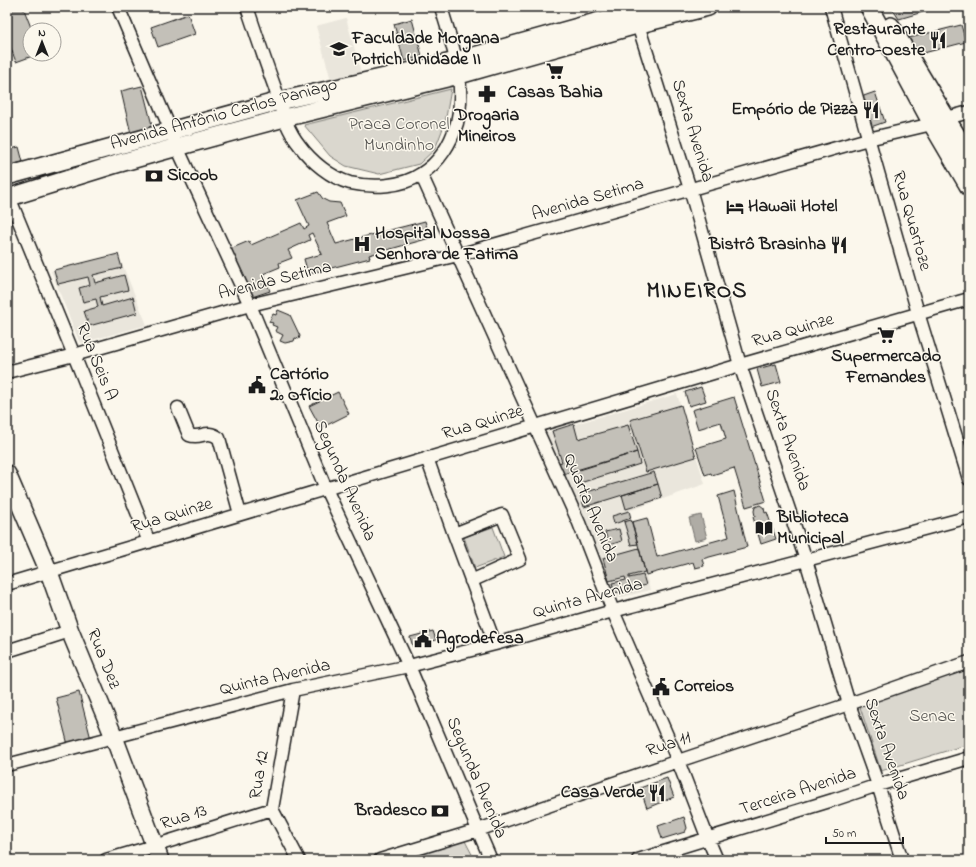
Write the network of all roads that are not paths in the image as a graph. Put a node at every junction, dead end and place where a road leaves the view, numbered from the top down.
1 (118, 7) edge
2 (247, 7) edge
3 (441, 7) edge
4 (708, 7) edge
5 (831, 7) edge
6 (868, 7) edge
7 (880, 7) edge
8 (682, 10) edge
9 (636, 16) edge
10 (458, 68) junction
11 (279, 101) junction
12 (969, 112) edge
13 (284, 118) junction
14 (939, 121) junction
15 (171, 131) junction
16 (868, 139) junction
17 (115, 146) junction
18 (177, 147) junction
19 (969, 156) edge
20 (120, 162) junction
21 (421, 174) junction
22 (7, 177) edge
23 (969, 187) edge
24 (690, 189) junction
25 (8, 197) edge
26 (458, 255) junction
27 (969, 299) edge
28 (250, 305) junction
29 (918, 314) junction
30 (74, 355) junction
31 (740, 364) junction
32 (7, 372) edge
33 (178, 408) dead end
34 (535, 426) junction
35 (427, 458) junction
36 (7, 474) edge
37 (969, 479) edge
38 (326, 489) junction
39 (240, 514) junction
40 (969, 517) edge
41 (454, 534) junction
42 (149, 542) junction
43 (806, 560) junction
44 (48, 572) junction
45 (471, 581) junction
46 (7, 584) edge
47 (613, 611) junction
48 (70, 631) junction
49 (495, 644) junction
50 (7, 651) edge
51 (969, 662) edge
52 (409, 666) junction
53 (293, 690) junction
54 (849, 704) junction
55 (114, 737) junction
56 (969, 758) edge
57 (678, 761) junction
58 (7, 765) edge
59 (878, 785) junction
60 (272, 809) junction
61 (478, 830) junction
62 (708, 839) junction
63 (157, 853) edge
64 (106, 860) edge
65 (299, 860) edge
66 (380, 860) edge
67 (491, 860) edge
68 (638, 860) edge
69 (717, 860) edge
70 (902, 860) edge

1 - 15 street, Segunda Avenida
2 - 11 street
3 - 10 street
4 - 8 main road, Avenida Antônio Carlos Paniago
5 - 16 street, Rua Quartoze
6 - 14 main road
7 - 14 main road
8 - 9 main road, Avenida Antônio Carlos Paniago
9 - 10 main road, Avenida Antônio Carlos Paniago
9 - 24 street, Sexta Avenida
10 - 11 main road, Avenida Antônio Carlos Paniago
10 - 13 main road, Avenida Antônio Carlos Paniago
10 - 21 street
11 - 13 street
11 - 15 main road, Avenida Antônio Carlos Paniago
12 - 14 street, Avenida Setima
13 - 18 main road, Avenida Antônio Carlos Paniago
13 - 21 street
14 - 16 street, Avenida Setima
14 - 19 main road
14 - 23 main road
15 - 17 main road, Avenida Antônio Carlos Paniago
15 - 18 street, Segunda Avenida
16 - 24 street, Avenida Setima
16 - 29 street, Rua Quartoze
17 - 20 main road
17 - 22 main road, Avenida Antônio Carlos Paniago
18 - 20 main road, Avenida Antônio Carlos Paniago
18 - 28 street, Segunda Avenida
20 - 25 main road, Avenida Antônio Carlos Paniago
21 - 26 street, Quarta Avenida
22 - 25 street
24 - 26 street, Avenida Setima
24 - 31 street, Sexta Avenida
25 - 30 street, Rua Seis A
26 - 28 street, Avenida Setima
26 - 34 street, Quarta Avenida
27 - 29 street, Rua Quinze
28 - 30 street, Avenida Setima
28 - 38 street, Segunda Avenida
29 - 31 street, Rua Quinze
29 - 37 street, Rua Quartoze
30 - 32 street, Avenida Setima
30 - 42 street, Rua Seis A
31 - 34 street, Rua Quinze
31 - 43 street, Sexta Avenida
33 - 39 street
34 - 35 street, Rua Quinze
34 - 47 street, Quarta Avenida
35 - 38 street, Rua Quinze
35 - 41 street
36 - 44 main road, Rua Dez
38 - 39 street, Rua Quinze
38 - 52 street, Segunda Avenida
39 - 42 street, Rua Quinze
40 - 43 street, Quinta Avenida
41 - 45 street
41 - 45 street
42 - 44 street, Rua Quinze
43 - 47 street, Quinta Avenida
43 - 54 street, Sexta Avenida
44 - 46 street, Rua Quinze
44 - 48 main road, Rua Dez
45 - 49 street
47 - 49 street, Quinta Avenida
47 - 57 street, Quarta Avenida
48 - 50 street
48 - 55 main road, Rua Dez
49 - 52 street, Quinta Avenida
51 - 54 street, Rua 11
52 - 53 street, Quinta Avenida
52 - 61 street, Segunda Avenida
53 - 55 street, Quinta Avenida
53 - 60 street, Rua 12
54 - 57 street, Rua 11
54 - 59 street, Sexta Avenida
55 - 58 street, Quinta Avenida
55 - 63 main road, Rua Dez
56 - 59 street, Terceira Avenida
57 - 61 street, Rua 11
57 - 62 street, Quarta Avenida
59 - 62 street, Terceira Avenida
59 - 70 street, Sexta Avenida
60 - 63 street, Rua 13
60 - 65 street, Rua 12
61 - 66 street, Rua 11
61 - 67 street, Segunda Avenida
62 - 68 street, Terceira Avenida
62 - 69 street, Quarta Avenida
63 - 64 street, Rua 13

